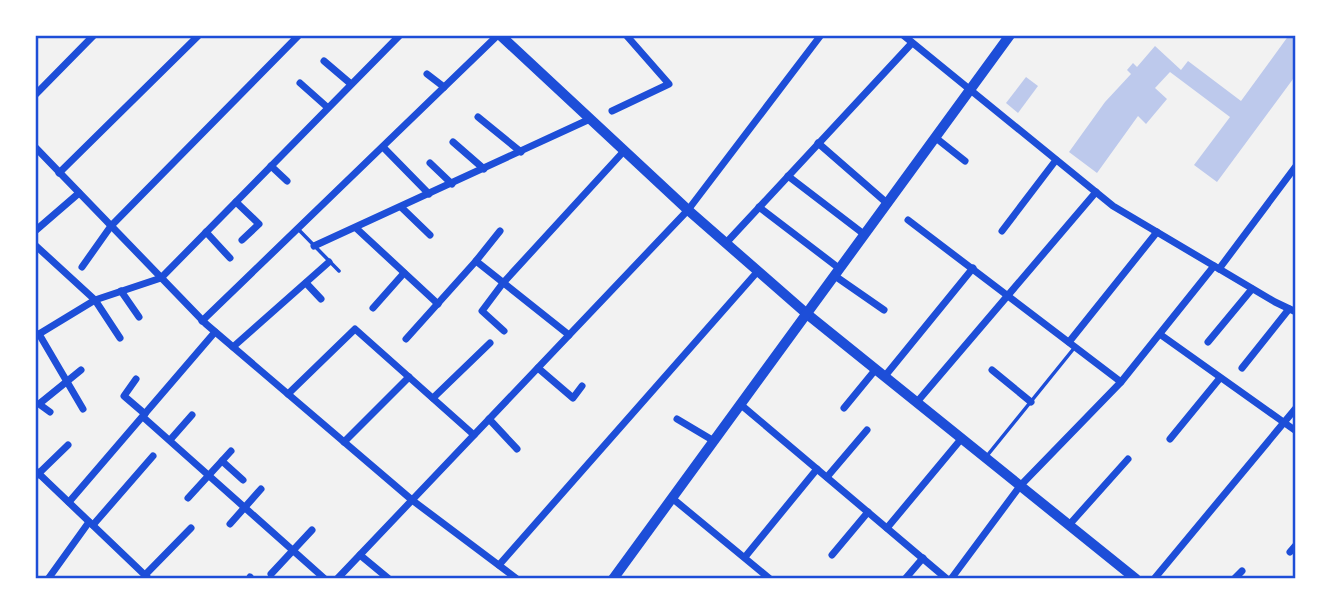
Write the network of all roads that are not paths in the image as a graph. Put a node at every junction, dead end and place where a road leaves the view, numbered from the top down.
1 (94, 35) edge
2 (199, 35) edge
3 (299, 35) edge
4 (400, 35) edge
5 (499, 35) edge
6 (626, 35) edge
7 (821, 35) edge
8 (903, 35) edge
9 (1010, 35) edge
10 (912, 43) junction
11 (324, 61) dead end
12 (427, 74) dead end
13 (300, 83) dead end
14 (351, 84) junction
15 (444, 87) junction
16 (971, 90) junction
17 (35, 95) edge
18 (327, 107) junction
19 (612, 110) dead end
20 (478, 117) dead end
21 (590, 119) junction
22 (936, 138) junction
23 (453, 142) dead end
24 (818, 144) junction
25 (35, 147) edge
26 (383, 147) junction
27 (624, 151) junction
28 (521, 152) junction
29 (1056, 160) junction
30 (965, 161) dead end
31 (430, 163) dead end
32 (271, 166) junction
33 (1296, 166) edge
34 (484, 169) junction
35 (59, 173) junction
36 (788, 176) junction
37 (287, 181) dead end
38 (452, 184) junction
39 (1096, 192) junction
40 (79, 193) junction
41 (429, 194) junction
42 (236, 202) junction
43 (888, 204) junction
44 (401, 207) junction
45 (759, 207) junction
46 (688, 210) junction
47 (908, 220) dead end
48 (111, 226) junction
49 (356, 228) junction
50 (298, 229) junction
51 (35, 231) edge
52 (500, 231) dead end
53 (1002, 231) dead end
54 (206, 232) junction
55 (1157, 232) junction
56 (430, 235) dead end
57 (865, 235) junction
58 (242, 240) dead end
59 (726, 243) junction
60 (35, 245) edge
61 (314, 246) junction
62 (230, 258) dead end
63 (476, 261) junction
64 (329, 262) junction
65 (82, 267) dead end
66 (973, 268) junction
67 (1217, 268) junction
68 (339, 271) dead end
69 (758, 271) junction
70 (837, 272) junction
71 (404, 273) junction
72 (161, 278) junction
73 (306, 283) junction
74 (503, 283) junction
75 (1252, 289) junction
76 (121, 291) junction
77 (1008, 295) junction
78 (321, 299) dead end
79 (95, 300) junction
80 (438, 304) junction
81 (373, 308) dead end
82 (884, 310) dead end
83 (1294, 310) edge
84 (807, 314) junction
85 (139, 317) dead end
86 (202, 320) junction
87 (504, 331) dead end
88 (215, 332) junction
89 (37, 334) edge
90 (569, 335) junction
91 (1161, 335) junction
92 (120, 338) dead end
93 (406, 339) dead end
94 (1208, 342) dead end
95 (490, 343) dead end
96 (1072, 344) junction
97 (233, 347) junction
98 (538, 368) junction
99 (1242, 368) dead end
100 (876, 369) junction
101 (81, 370) dead end
102 (992, 370) dead end
103 (885, 376) junction
104 (409, 377) junction
105 (1220, 377) junction
106 (136, 379) dead end
107 (67, 382) junction
108 (1121, 382) junction
109 (582, 386) dead end
110 (288, 394) junction
111 (433, 398) junction
112 (1031, 401) junction
113 (917, 402) junction
114 (740, 404) junction
115 (844, 408) dead end
116 (1296, 408) edge
117 (83, 409) dead end
118 (50, 412) dead end
119 (144, 415) junction
120 (192, 415) dead end
121 (489, 419) junction
122 (677, 419) dead end
123 (1286, 422) junction
124 (867, 430) dead end
125 (1296, 431) edge
126 (474, 435) junction
127 (962, 438) junction
128 (1170, 439) dead end
129 (170, 440) junction
130 (713, 441) junction
131 (345, 442) junction
132 (68, 445) dead end
133 (517, 449) dead end
134 (231, 451) dead end
135 (153, 456) dead end
136 (986, 458) junction
137 (1128, 459) dead end
138 (222, 461) junction
139 (817, 469) junction
140 (36, 473) edge
141 (209, 475) junction
142 (827, 477) junction
143 (243, 481) dead end
144 (1020, 485) junction
145 (261, 489) dead end
146 (188, 498) dead end
147 (672, 498) junction
148 (412, 500) junction
149 (69, 502) junction
150 (245, 508) junction
151 (868, 512) junction
152 (91, 524) junction
153 (230, 524) dead end
154 (1069, 524) junction
155 (191, 528) dead end
156 (887, 528) junction
157 (313, 530) dead end
158 (1296, 545) edge
159 (293, 550) junction
160 (1290, 552) dead end
161 (360, 555) junction
162 (832, 555) dead end
163 (745, 557) junction
164 (923, 558) junction
165 (499, 565) junction
166 (1242, 570) dead end
167 (271, 574) dead end
168 (509, 576) edge
169 (147, 577) edge
170 (48, 579) edge
171 (325, 579) edge
172 (337, 579) edge
173 (389, 579) edge
174 (517, 579) edge
175 (612, 579) edge
176 (770, 579) edge
177 (905, 579) edge
178 (949, 579) edge
179 (1136, 579) edge
180 (1154, 579) edge
181 (1234, 579) edge

1 - 17 street
2 - 35 street
3 - 48 street
4 - 14 street
5 - 15 street
5 - 21 main road
6 - 19 street
7 - 46 street
8 - 10 street
9 - 16 main road
10 - 16 street
10 - 24 street
11 - 14 street
12 - 15 street
13 - 18 street
14 - 18 street
15 - 26 street
16 - 22 main road
16 - 29 street
18 - 32 street
20 - 28 street
21 - 27 main road
21 - 28 street
22 - 30 street
22 - 43 main road
23 - 34 street
24 - 36 street
24 - 43 street
25 - 35 street
26 - 41 street
26 - 50 street
27 - 46 main road
27 - 74 street
28 - 34 street
29 - 39 street
29 - 53 street
31 - 38 street
32 - 37 street
32 - 42 street
33 - 67 street
34 - 38 street
35 - 40 street
36 - 45 street
36 - 57 street
38 - 41 street
39 - 55 street
39 - 77 street
40 - 48 street
40 - 51 street
41 - 44 street
42 - 54 street
42 - 58 street
43 - 57 main road
44 - 49 street
44 - 56 street
45 - 59 street
45 - 70 street
46 - 59 main road
46 - 90 street
47 - 66 street
48 - 65 street
48 - 72 street
49 - 61 street
49 - 71 street
50 - 61 lane
50 - 86 street
52 - 63 street
54 - 62 street
54 - 72 street
55 - 67 street
55 - 96 street
57 - 70 main road
59 - 69 main road
60 - 79 street
61 - 64 lane
63 - 74 street
63 - 80 street
64 - 68 lane
64 - 73 street
66 - 77 street
66 - 103 street
67 - 75 street
67 - 91 street
69 - 84 main road
69 - 165 street
70 - 82 street
70 - 84 main road
71 - 80 street
71 - 81 street
72 - 76 street
72 - 86 street
73 - 78 street
73 - 97 street
74 - 87 street
74 - 90 street
75 - 83 street
75 - 94 street
76 - 79 street
76 - 85 street
77 - 96 street
77 - 113 street
79 - 89 street
79 - 92 street
80 - 93 street
83 - 99 street
84 - 100 main road
84 - 114 main road
86 - 88 street
88 - 97 street
88 - 119 street
89 - 107 street
90 - 98 street
91 - 105 street
91 - 108 street
95 - 111 street
96 - 108 street
96 - 112 lane
97 - 110 street
98 - 109 street
98 - 121 street
100 - 103 main road
100 - 115 street
101 - 107 street
102 - 112 street
103 - 113 main road
104 - 110 street
104 - 111 street
104 - 131 street
105 - 123 street
105 - 128 street
106 - 119 street
107 - 117 street
107 - 118 street
108 - 144 street
110 - 131 street
111 - 126 street
112 - 136 lane
113 - 127 main road
114 - 130 main road
114 - 139 street
116 - 123 street
119 - 129 street
119 - 149 street
120 - 129 street
121 - 126 street
121 - 133 street
122 - 130 street
123 - 125 street
123 - 180 street
124 - 142 street
126 - 148 street
127 - 136 main road
127 - 156 street
129 - 141 street
130 - 147 main road
131 - 148 street
132 - 140 street
134 - 138 street
135 - 152 street
136 - 144 main road
137 - 154 street
138 - 141 street
138 - 143 street
139 - 142 street
139 - 163 street
140 - 149 street
141 - 146 street
141 - 150 street
142 - 151 street
144 - 154 main road
144 - 178 street
145 - 150 street
147 - 163 street
147 - 175 main road
148 - 161 street
148 - 165 street
149 - 152 street
150 - 153 street
150 - 159 street
151 - 156 street
151 - 162 street
152 - 169 street
152 - 170 street
154 - 179 main road
155 - 169 street
156 - 164 street
157 - 159 street
158 - 160 street
159 - 167 street
159 - 171 street
161 - 172 street
161 - 173 street
163 - 176 street
164 - 177 street
164 - 178 street
165 - 168 street
166 - 181 street
168 - 174 street

